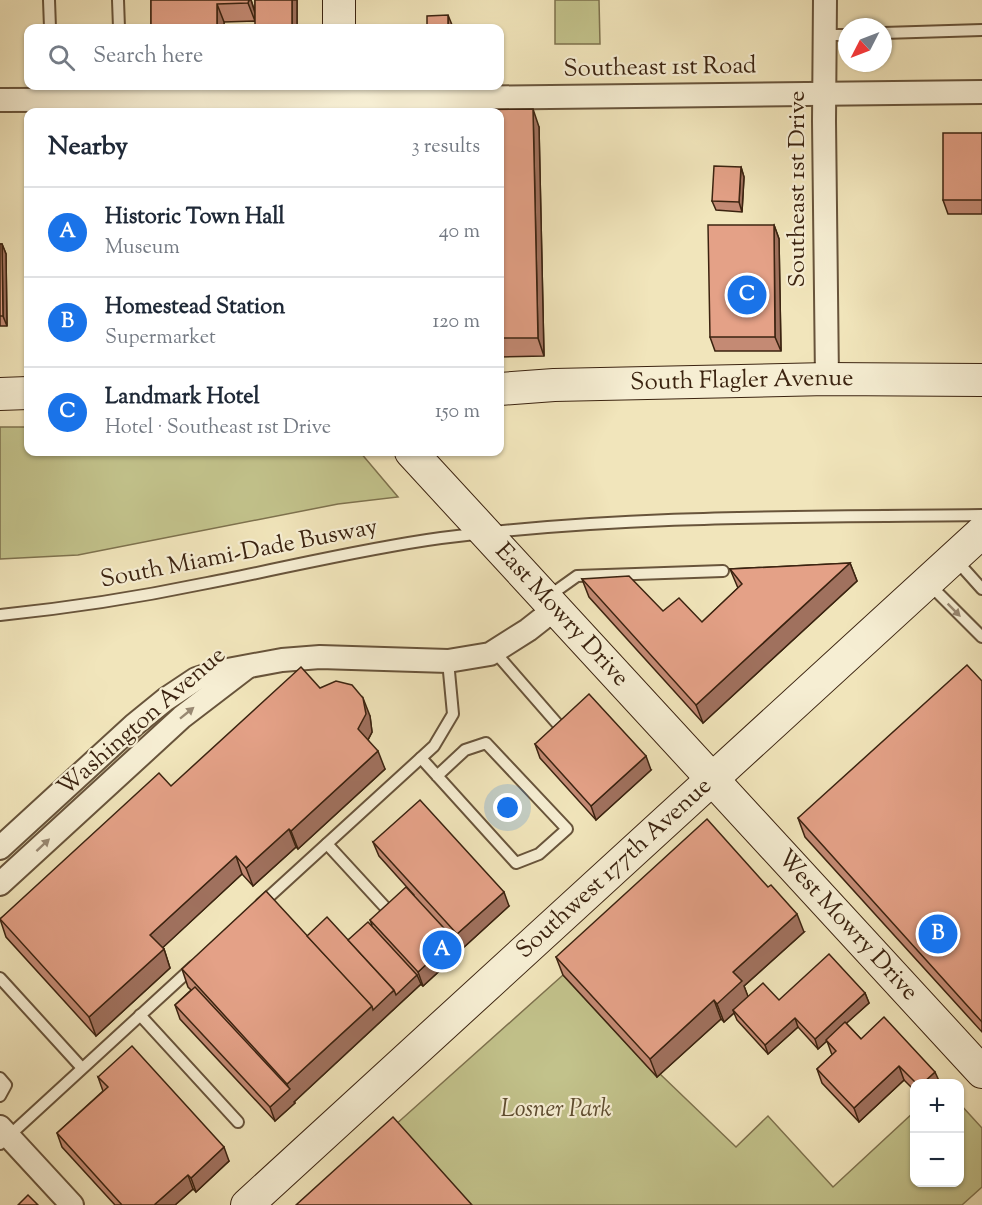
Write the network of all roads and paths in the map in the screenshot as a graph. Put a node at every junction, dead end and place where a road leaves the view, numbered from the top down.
1 (49, 0) edge
2 (118, 0) edge
3 (339, 0) edge
4 (825, 0) edge
5 (50, 24) edge
6 (119, 24) edge
7 (339, 24) edge
8 (982, 30) edge
9 (892, 33) edge
10 (836, 35) edge
11 (824, 92) junction
12 (982, 92) edge
13 (120, 93) edge
14 (339, 99) edge
15 (0, 100) edge
16 (46, 100) edge
17 (827, 379) junction
18 (982, 380) edge
19 (504, 389) edge
20 (24, 393) edge
21 (0, 394) edge
22 (415, 456) edge
23 (982, 515) edge
24 (485, 532) junction
25 (982, 532) edge
26 (954, 557) junction
27 (723, 571) dead end
28 (926, 582) junction
29 (982, 589) edge
30 (551, 603) junction
31 (0, 615) edge
32 (982, 637) edge
33 (494, 651) junction
34 (448, 661) junction
35 (249, 666) junction
36 (561, 728) edge
37 (421, 758) junction
38 (437, 776) junction
39 (712, 779) junction
40 (327, 844) junction
41 (0, 848) edge
42 (0, 884) edge
43 (384, 906) edge
44 (250, 914) edge
45 (200, 961) edge
46 (0, 978) edge
47 (140, 1015) junction
48 (82, 1068) junction
49 (982, 1072) edge
50 (0, 1078) edge
51 (0, 1096) edge
52 (238, 1122) dead end
53 (3, 1136) edge
54 (72, 1205) edge
55 (247, 1205) edge

1 - 5 lane
2 - 6 lane
3 - 7 street
4 - 10 street, Southeast 1st Drive
8 - 9 lane
10 - 11 street, Southeast 1st Drive
11 - 12 street, Southeast 1st Road
11 - 14 street, Southeast 1st Road
11 - 17 street, Southeast 1st Drive
13 - 14 street, Southeast 1st Road
13 - 16 street, Southeast 1st Road
15 - 16 street, Southeast 1st Road
17 - 18 street, South Flagler Avenue
17 - 19 street, South Flagler Avenue
20 - 21 street
22 - 24 street, East Mowry Drive
23 - 24 lane, South Miami-Dade Busway
24 - 30 street, East Mowry Drive
24 - 31 lane, South Miami-Dade Busway
25 - 26 street, Southwest 177th Avenue
26 - 28 street, Southwest 177th Avenue
26 - 29 lane
27 - 30 lane
28 -> 32 lane
28 - 39 street, Southwest 177th Avenue
30 - 33 street
30 - 39 street, East Mowry Drive
33 - 34 street
33 - 36 lane
34 - 35 street
34 - 37 lane
35 - 41 street, Washington Avenue
42 -> 35 street, Washington Avenue
37 - 38 lane
37 - 40 lane
38 - 38 lane
39 - 49 street, West Mowry Drive
39 - 55 street, Southwest 177th Avenue
40 - 43 lane
40 - 44 lane
45 - 47 lane
46 - 48 lane
47 - 48 lane
47 - 52 lane
48 - 53 lane
50 - 51 lane
53 - 54 street

